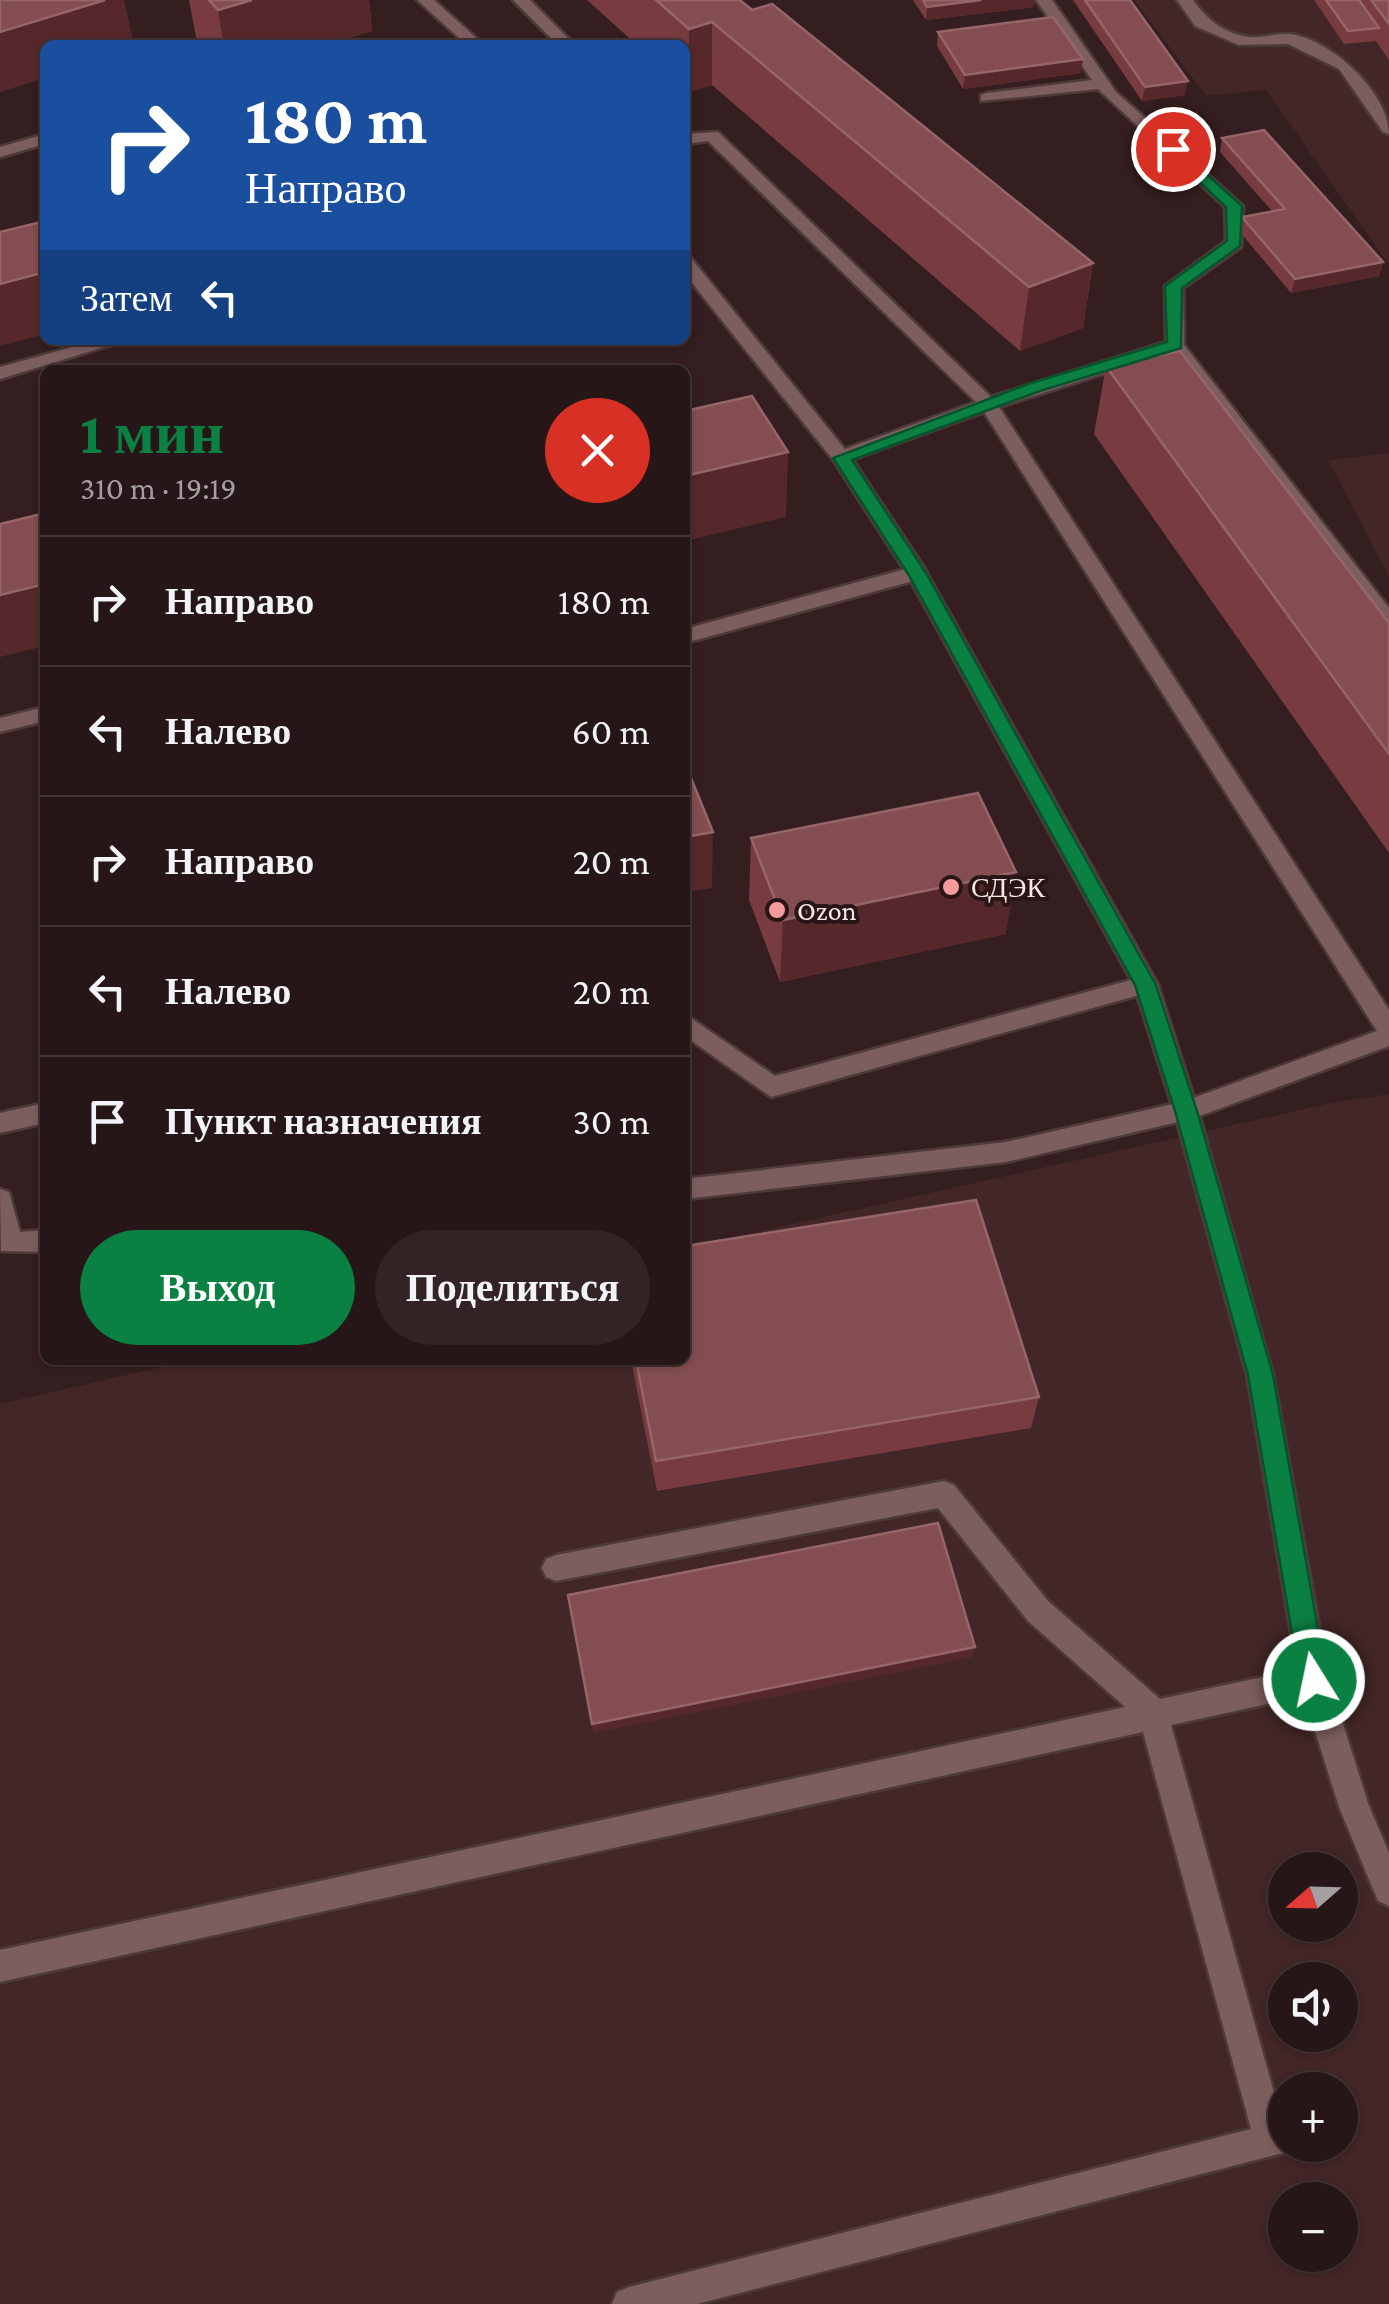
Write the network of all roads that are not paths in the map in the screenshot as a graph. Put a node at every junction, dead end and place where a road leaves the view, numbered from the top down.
1 (425, 0) edge
2 (520, 0) edge
3 (1044, 0) edge
4 (1185, 0) edge
5 (1056, 18) junction
6 (1036, 20) edge
7 (470, 40) edge
8 (562, 40) edge
9 (1101, 84) junction
10 (987, 98) dead end
11 (1389, 129) edge
12 (690, 138) edge
13 (40, 140) edge
14 (0, 152) edge
15 (690, 268) edge
16 (100, 345) edge
17 (1176, 345) junction
18 (0, 373) edge
19 (988, 404) junction
20 (841, 458) junction
21 (917, 573) junction
22 (1389, 622) edge
23 (690, 635) edge
24 (40, 715) edge
25 (0, 725) edge
26 (1146, 985) junction
27 (690, 1028) edge
28 (1389, 1033) edge
29 (1186, 1111) junction
30 (40, 1114) edge
31 (0, 1124) edge
32 (690, 1189) edge
33 (0, 1198) edge
34 (40, 1241) edge
35 (556, 1568) dead end
36 (1314, 1680) junction
37 (1152, 1712) junction
38 (1389, 1890) edge
39 (0, 1966) edge
40 (629, 2304) edge

1 - 7 street
2 - 8 street
3 - 5 street
4 - 11 street
5 - 6 street
5 - 9 street
9 - 10 street
9 - 17 street
12 - 19 street
13 - 14 street
15 - 20 street
16 - 18 street
17 - 19 street
17 - 22 street
19 - 20 street
19 - 28 street
20 - 21 street
21 - 23 street
21 - 26 street
24 - 25 street
26 - 27 street
26 - 29 street
28 - 29 street
29 - 32 street
29 - 36 street
30 - 31 street
33 - 34 street
35 - 37 street
36 - 37 street
36 - 38 street
37 - 39 street
37 - 40 street

